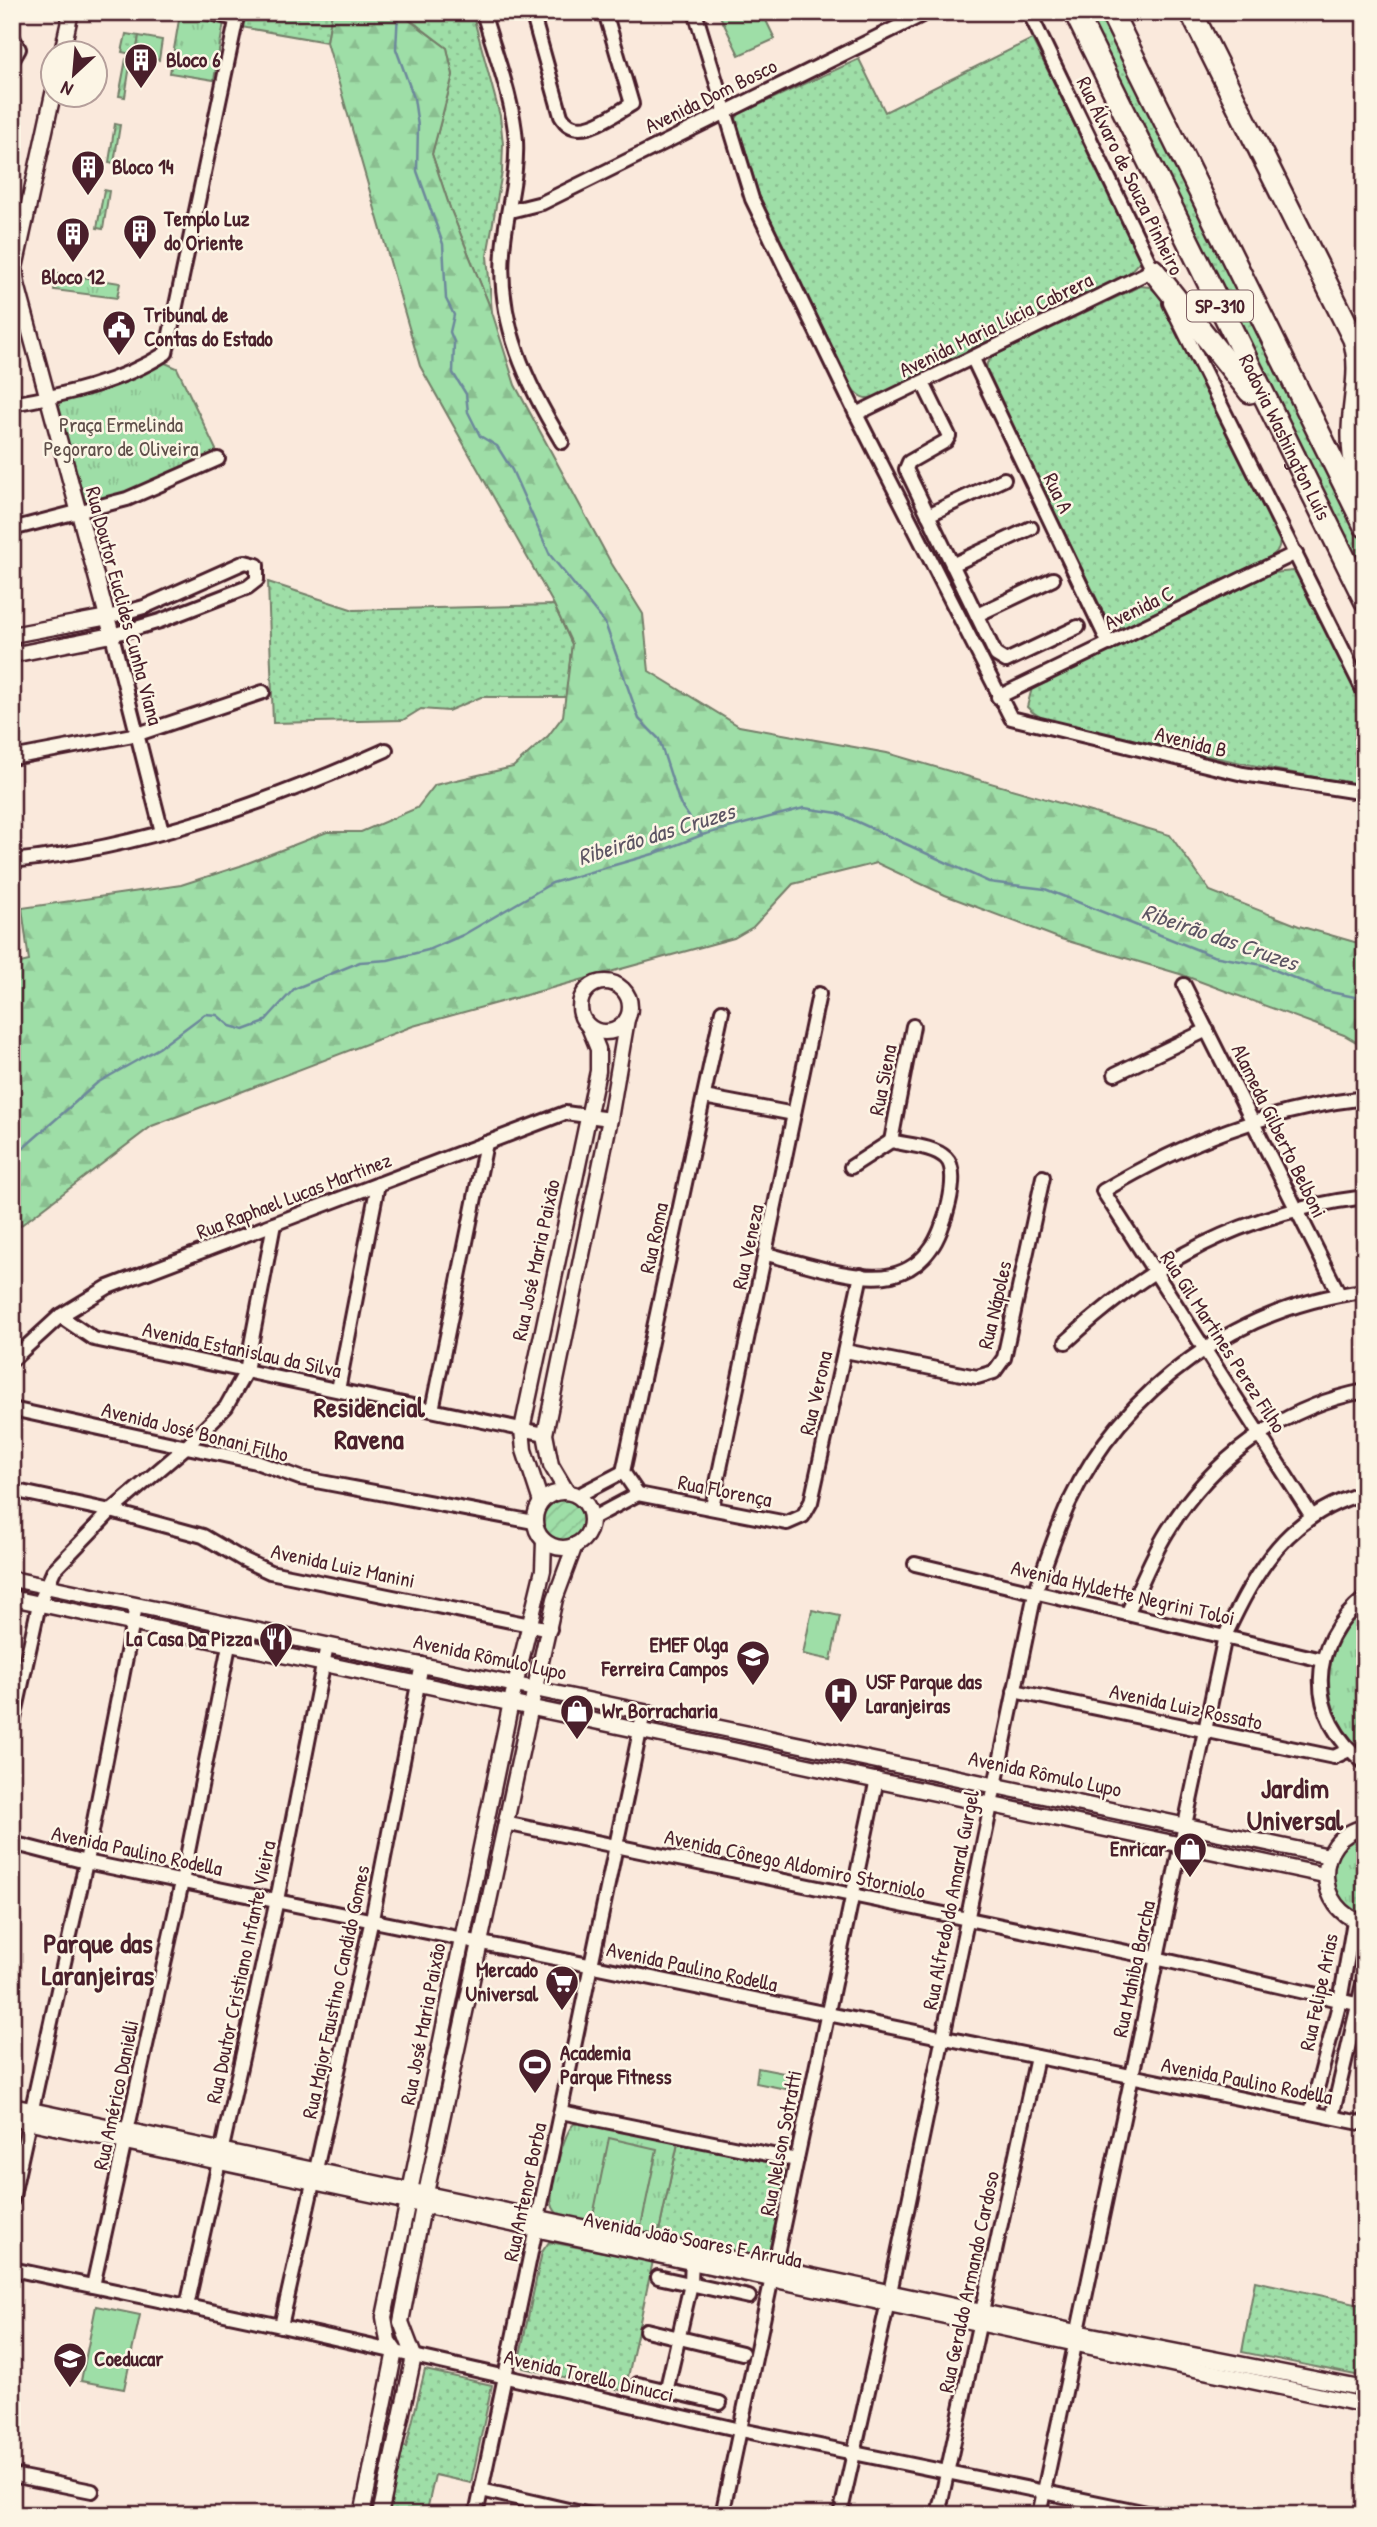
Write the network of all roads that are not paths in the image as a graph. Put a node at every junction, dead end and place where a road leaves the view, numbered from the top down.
1 (71, 12) edge
2 (204, 12) edge
3 (483, 12) edge
4 (532, 12) edge
5 (605, 12) edge
6 (695, 12) edge
7 (928, 12) edge
8 (1029, 12) edge
9 (1075, 12) edge
10 (1111, 12) edge
11 (1191, 12) edge
12 (237, 15) edge
13 (12, 36) edge
14 (65, 38) edge
15 (12, 61) edge
16 (50, 108) edge
17 (724, 112) junction
18 (510, 211) junction
19 (14, 268) edge
20 (1153, 270) junction
21 (973, 359) junction
22 (923, 383) junction
23 (45, 398) junction
24 (12, 404) edge
25 (856, 414) junction
26 (562, 442) dead end
27 (218, 459) dead end
28 (1004, 479) dead end
29 (1314, 496) junction
30 (1365, 507) edge
31 (928, 514) junction
32 (77, 515) junction
33 (1365, 526) edge
34 (1031, 528) dead end
35 (12, 529) edge
36 (1297, 554) junction
37 (953, 565) junction
38 (1053, 579) dead end
39 (1365, 600) edge
40 (977, 615) junction
41 (107, 617) junction
42 (1077, 627) dead end
43 (12, 635) edge
44 (112, 635) junction
45 (1109, 644) junction
46 (12, 655) edge
47 (263, 692) dead end
48 (1365, 694) edge
49 (998, 697) junction
50 (138, 734) junction
51 (386, 750) dead end
52 (12, 758) edge
53 (1365, 793) edge
54 (162, 832) junction
55 (12, 861) edge
56 (1184, 985) dead end
57 (819, 994) dead end
58 (722, 1011) dead end
59 (627, 1019) junction
60 (914, 1026) dead end
61 (589, 1027) junction
62 (1207, 1030) junction
63 (1115, 1074) dead end
64 (704, 1097) junction
65 (1365, 1098) edge
66 (794, 1114) junction
67 (588, 1116) junction
68 (610, 1119) junction
69 (1252, 1120) junction
70 (891, 1141) junction
71 (486, 1143) junction
72 (851, 1167) dead end
73 (1043, 1177) dead end
74 (378, 1184) junction
75 (1365, 1196) edge
76 (1296, 1208) junction
77 (274, 1224) junction
78 (766, 1254) junction
79 (1154, 1270) junction
80 (860, 1275) junction
81 (1365, 1292) edge
82 (1339, 1294) junction
83 (60, 1316) junction
84 (1066, 1342) dead end
85 (1204, 1349) junction
86 (845, 1351) junction
87 (12, 1360) edge
88 (247, 1371) junction
89 (338, 1390) junction
90 (1365, 1391) edge
91 (12, 1409) edge
92 (432, 1410) junction
93 (522, 1429) junction
94 (545, 1434) junction
95 (1259, 1434) junction
96 (186, 1447) junction
97 (623, 1472) junction
98 (12, 1490) edge
99 (1365, 1493) edge
100 (572, 1494) junction
101 (638, 1494) junction
102 (541, 1502) junction
103 (712, 1507) junction
104 (111, 1511) junction
105 (1311, 1515) junction
106 (803, 1516) joint
107 (591, 1519) junction
108 (534, 1522) junction
109 (544, 1541) junction
110 (575, 1545) junction
111 (915, 1564) dead end
112 (12, 1579) edge
113 (45, 1586) junction
114 (1035, 1593) junction
115 (12, 1598) edge
116 (1365, 1598) edge
117 (39, 1604) junction
118 (136, 1606) junction
119 (1127, 1614) junction
120 (132, 1625) junction
121 (233, 1625) junction
122 (530, 1625) junction
123 (550, 1629) junction
124 (1225, 1636) junction
125 (228, 1644) junction
126 (327, 1645) junction
127 (1322, 1660) junction
128 (323, 1664) junction
129 (422, 1664) junction
130 (418, 1683) junction
131 (515, 1683) junction
132 (535, 1688) junction
133 (1014, 1691) junction
134 (510, 1702) junction
135 (531, 1706) junction
136 (644, 1712) junction
137 (14, 1713) edge
138 (12, 1728) edge
139 (641, 1730) junction
140 (1205, 1731) junction
141 (1349, 1750) junction
142 (1365, 1763) edge
143 (877, 1779) junction
144 (993, 1785) junction
145 (990, 1802) junction
146 (505, 1823) junction
147 (1184, 1825) junction
148 (1365, 1827) edge
149 (12, 1843) edge
150 (1180, 1843) junction
151 (618, 1846) junction
152 (1329, 1856) junction
153 (86, 1863) junction
154 (1324, 1875) junction
155 (182, 1882) junction
156 (854, 1897) junction
157 (278, 1900) junction
158 (372, 1919) junction
159 (966, 1919) junction
160 (1359, 1922) edge
161 (462, 1937) junction
162 (478, 1941) junction
163 (1156, 1958) junction
164 (592, 1966) junction
165 (1365, 1975) edge
166 (1340, 2001) junction
167 (1362, 2006) edge
168 (827, 2014) junction
169 (943, 2038) junction
170 (1037, 2057) junction
171 (1130, 2077) junction
172 (12, 2106) edge
173 (561, 2112) junction
174 (1311, 2112) junction
175 (30, 2116) junction
176 (1332, 2117) junction
177 (12, 2118) edge
178 (1365, 2124) edge
179 (127, 2136) junction
180 (221, 2156) junction
181 (797, 2160) junction
182 (317, 2176) junction
183 (409, 2197) junction
184 (12, 2200) edge
185 (425, 2200) junction
186 (538, 2223) junction
187 (692, 2255) junction
188 (12, 2269) edge
189 (774, 2272) junction
190 (659, 2277) dead end
191 (691, 2284) junction
192 (93, 2286) junction
193 (889, 2296) junction
194 (749, 2297) dead end
195 (187, 2306) junction
196 (983, 2317) junction
197 (281, 2326) junction
198 (646, 2330) dead end
199 (1074, 2337) junction
200 (680, 2338) junction
201 (396, 2351) junction
202 (1143, 2351) junction
203 (742, 2353) dead end
204 (414, 2356) junction
205 (505, 2377) junction
206 (638, 2384) dead end
207 (1365, 2389) edge
208 (666, 2392) junction
209 (720, 2403) dead end
210 (1365, 2405) edge
211 (741, 2430) junction
212 (853, 2452) junction
213 (947, 2472) junction
214 (12, 2475) edge
215 (481, 2490) junction
216 (92, 2491) dead end
217 (1044, 2491) junction
218 (362, 2515) edge
219 (380, 2515) edge
220 (476, 2515) edge
221 (590, 2515) edge
222 (722, 2515) edge
223 (840, 2515) edge
224 (938, 2515) edge
225 (1039, 2515) edge
226 (1157, 2515) edge

1 - 14 street
2 - 12 street
3 - 18 street
4 - 5 street
6 - 17 street
7 - 17 street, Avenida Dom Bosco
8 - 20 street, Rua Álvaro de Souza Pinheiro
9 - 29 highway, Rodovia Washington Luís / SP-310
10 - 33 highway, Rodovia Washington Luís / SP-310
11 - 30 highway
12 - 23 street
13 - 15 street
16 - 19 street
17 - 18 street, Avenida Dom Bosco
17 - 25 street
18 - 26 street
19 - 23 street, Rua Doutor Euclides Cunha Viana
20 - 21 street, Avenida Maria Lúcia Cabrera
20 - 29 highway
20 - 36 street, Rua Álvaro de Souza Pinheiro
21 - 22 street, Avenida Maria Lúcia Cabrera
21 - 45 street, Rua A
22 - 25 street, Avenida Maria Lúcia Cabrera
22 - 31 street
23 - 24 street
23 - 32 street, Rua Doutor Euclides Cunha Viana
25 - 49 street
27 - 32 street
28 - 31 street
29 - 39 highway, Rodovia Washington Luís / SP-310
31 - 37 street
32 - 35 street
32 - 41 street, Rua Doutor Euclides Cunha Viana
34 - 37 street
36 - 45 street, Avenida C
36 - 48 street, Rua Álvaro de Souza Pinheiro
37 - 40 street
38 - 40 street
40 - 42 street
41 - 43 street
41 - 44 street, Rua Doutor Euclides Cunha Viana
41 - 44 street
44 - 46 street
44 - 50 street, Rua Doutor Euclides Cunha Viana
45 - 49 street, Avenida C
47 - 50 street
49 - 53 street, Avenida B
50 - 52 street
50 - 54 street, Rua Doutor Euclides Cunha Viana
51 - 54 street
54 - 55 street
56 - 62 street, Alameda Gilberto Belboni
57 - 66 street, Rua Veneza
58 - 64 street, Rua Roma
59 - 61 street
59 - 61 street
59 - 68 street, Rua José Maria Paixão
60 - 70 street, Rua Siena
61 - 67 street, Rua José Maria Paixão
62 - 63 street
62 - 69 street, Alameda Gilberto Belboni
64 - 66 street
64 - 97 street, Rua Roma
65 - 69 street
66 - 78 street, Rua Veneza
67 - 68 street, Rua Raphael Lucas Martinez
67 - 71 street, Rua Raphael Lucas Martinez
67 - 93 street, Rua José Maria Paixão
68 - 94 street, Rua José Maria Paixão
69 - 76 street, Alameda Gilberto Belboni
69 - 79 street, Rua Gil Martines Perez Filho
70 - 72 street
70 - 80 street
71 - 74 street, Rua Raphael Lucas Martinez
71 - 92 street
73 - 86 street, Rua Nápoles
74 - 77 street, Rua Raphael Lucas Martinez
74 - 89 street
75 - 76 street
76 - 79 street
76 - 82 street, Alameda Gilberto Belboni
77 - 83 street, Rua Raphael Lucas Martinez
77 - 88 street
78 - 80 street
78 - 103 street, Rua Veneza
79 - 84 street
79 - 85 street, Rua Gil Martines Perez Filho
80 - 86 street, Rua Verona
81 - 82 street, Rua Alfredo do Amaral Gurgel
82 - 85 street, Rua Alfredo do Amaral Gurgel
83 - 87 street, Rua Raphael Lucas Martinez
83 - 88 street, Avenida Estanislau da Silva
85 - 95 street, Rua Gil Martines Perez Filho
85 - 114 street, Rua Alfredo do Amaral Gurgel
86 - 106 street, Rua Verona
88 - 89 street, Avenida Estanislau da Silva
88 - 96 street
89 - 92 street, Avenida Estanislau da Silva
90 - 95 street
91 - 96 street, Avenida José Bonani Filho
92 - 93 street, Avenida Estanislau da Silva
93 - 94 street, Avenida Estanislau da Silva
93 - 102 street, Rua José Maria Paixão
94 - 100 street, Rua José Maria Paixão
95 - 105 street, Rua Gil Martines Perez Filho
95 - 119 street
96 - 104 street
96 - 108 street, Avenida José Bonani Filho
97 - 100 street
97 - 101 street
98 - 104 street, Avenida Luiz Manini
99 - 105 street, Rua Mahiba Barcha
100 - 102 street
100 - 107 street
101 - 103 street, Rua Florença
101 - 107 street
102 - 108 street
103 - 106 street, Rua Florença
104 - 113 street
104 - 122 street, Avenida Luiz Manini
105 - 124 street, Rua Mahiba Barcha
107 - 110 street
108 - 109 street
109 - 110 street
109 - 122 street, Rua José Maria Paixão
110 - 123 street, Rua José Maria Paixão
111 - 114 street, Avenida Hyldette Negrini Toloi
112 - 113 street, Avenida Rômulo Lupo
113 - 117 street
113 - 118 street, Avenida Rômulo Lupo
114 - 119 street, Avenida Hyldette Negrini Toloi
114 - 133 street, Rua Alfredo do Amaral Gurgel
115 - 117 street, Avenida Rômulo Lupo
116 - 127 street
117 - 120 street, Avenida Rômulo Lupo
117 - 137 street
118 - 120 street
118 - 121 street, Avenida Rômulo Lupo
119 - 124 street, Avenida Hyldette Negrini Toloi
120 - 125 street, Avenida Rômulo Lupo
120 - 153 street
121 - 125 street, Rua Américo Danielli
121 - 126 street, Avenida Rômulo Lupo
122 - 123 street, Avenida Luiz Manini
122 - 131 street, Rua José Maria Paixão
123 - 132 street, Rua José Maria Paixão
124 - 127 street, Avenida Hyldette Negrini Toloi
124 - 140 street, Rua Mahiba Barcha
125 - 128 street, Avenida Rômulo Lupo
125 - 155 street, Rua Américo Danielli
126 - 128 street, Rua Doutor Cristiano Infante Vieira
126 - 129 street, Avenida Rômulo Lupo
127 - 141 street
128 - 130 street, Avenida Rômulo Lupo
128 - 157 street, Rua Doutor Cristiano Infante Vieira
129 - 130 street, Rua Major Faustino Candido Gomes
129 - 131 street, Avenida Rômulo Lupo
130 - 134 street, Avenida Rômulo Lupo
130 - 158 street, Rua Major Faustino Candido Gomes
131 - 132 street, Avenida Rômulo Lupo
131 - 134 street, Rua José Maria Paixão
132 - 135 street, Rua José Maria Paixão
132 - 136 street, Avenida Rômulo Lupo
133 - 140 street, Avenida Luiz Rossato
133 - 144 street, Rua Alfredo do Amaral Gurgel
134 - 135 street, Avenida Rômulo Lupo
134 - 161 street, Rua José Maria Paixão
135 - 139 street, Avenida Rômulo Lupo
135 - 146 street, Rua José Maria Paixão
136 - 139 street, Rua Antenor Borba
136 - 144 street, Avenida Rômulo Lupo
137 - 138 street
139 - 143 street, Avenida Rômulo Lupo
139 - 151 street, Rua Antenor Borba
140 - 141 street, Avenida Luiz Rossato
140 - 147 street, Rua Mahiba Barcha
141 - 142 street
143 - 145 street, Avenida Rômulo Lupo
143 - 156 street, Rua Nelson Sotratti
144 - 145 street, Rua Alfredo do Amaral Gurgel
144 - 147 street, Avenida Rômulo Lupo
145 - 150 street, Avenida Rômulo Lupo
145 - 159 street, Rua Alfredo do Amaral Gurgel
146 - 151 street, Avenida Cônego Aldomiro Storniolo
146 - 162 street, Rua José Maria Paixão
147 - 150 street, Rua Mahiba Barcha
147 - 152 street, Avenida Rômulo Lupo
148 - 152 street
149 - 153 street, Avenida Paulino Rodella
150 - 154 street, Avenida Rômulo Lupo
150 - 163 street, Rua Mahiba Barcha
151 - 156 street, Avenida Cônego Aldomiro Storniolo
151 - 164 street, Rua Antenor Borba
152 - 154 street
153 - 155 street, Avenida Paulino Rodella
153 - 175 street
154 - 160 street
155 - 157 street, Avenida Paulino Rodella
155 - 179 street, Rua Américo Danielli
156 - 159 street, Avenida Cônego Aldomiro Storniolo
156 - 168 street, Rua Nelson Sotratti
157 - 158 street, Avenida Paulino Rodella
157 - 180 street, Rua Doutor Cristiano Infante Vieira
158 - 161 street, Avenida Paulino Rodella
158 - 182 street, Rua Major Faustino Candido Gomes
159 - 163 street, Avenida Cônego Aldomiro Storniolo
159 - 169 street, Rua Alfredo do Amaral Gurgel
160 - 166 street, Rua Felipe Arias
161 - 162 street, Avenida Paulino Rodella
161 - 183 street, Rua José Maria Paixão
162 - 164 street, Avenida Paulino Rodella
162 - 185 street, Rua José Maria Paixão
163 - 166 street, Avenida Cônego Aldomiro Storniolo
163 - 171 street, Rua Mahiba Barcha
164 - 168 street, Avenida Paulino Rodella
164 - 173 street, Rua Antenor Borba
165 - 167 street, Rua Felipe Arias
166 - 167 street, Avenida Cônego Aldomiro Storniolo
166 - 174 street, Rua Felipe Arias
167 - 176 street, Rua Felipe Arias
168 - 169 street, Avenida Paulino Rodella
168 - 181 street, Rua Nelson Sotratti
169 - 170 street, Avenida Paulino Rodella
169 - 193 street, Rua Alfredo do Amaral Gurgel
170 - 171 street, Avenida Paulino Rodella
170 - 196 street, Rua Geraldo Armando Cardoso
171 - 174 street, Avenida Paulino Rodella
171 - 199 street, Rua Mahiba Barcha
172 - 175 street, Avenida João Soares E Arruda
173 - 181 street
173 - 186 street, Rua Antenor Borba
174 - 176 street, Avenida Paulino Rodella
175 - 177 street, Avenida João Soares E Arruda
175 - 179 street, Avenida João Soares E Arruda
175 - 184 street
176 - 178 street, Avenida Paulino Rodella
179 - 180 street, Avenida João Soares E Arruda
179 - 192 street, Rua Américo Danielli
180 - 182 street, Avenida João Soares E Arruda
180 - 195 street, Rua Doutor Cristiano Infante Vieira
181 - 189 street, Rua Nelson Sotratti
182 - 183 street, Avenida João Soares E Arruda
182 - 197 street, Rua Major Faustino Candido Gomes
183 - 185 street, Avenida João Soares E Arruda
183 - 201 street, Rua José Maria Paixão
185 - 186 street, Avenida João Soares E Arruda
185 - 204 street, Rua José Maria Paixão
186 - 187 street, Avenida João Soares E Arruda
186 - 205 street, Rua Antenor Borba
187 - 189 street, Avenida João Soares E Arruda
187 - 191 street
188 - 192 street, Avenida Torello Dinucci
189 - 193 street, Avenida João Soares E Arruda
189 - 211 street, Rua Nelson Sotratti
190 - 191 street
191 - 194 street
191 - 200 street
192 - 195 street, Avenida Torello Dinucci
193 - 196 street, Avenida João Soares E Arruda
193 - 212 street, Rua Alfredo do Amaral Gurgel
195 - 197 street, Avenida Torello Dinucci
196 - 199 street, Avenida João Soares E Arruda
196 - 213 street, Rua Geraldo Armando Cardoso
197 - 201 street, Avenida Torello Dinucci
198 - 200 street
199 - 202 street, Avenida João Soares E Arruda
199 - 217 street, Rua Mahiba Barcha
200 - 203 street
200 - 208 street
201 - 204 street, Avenida Torello Dinucci
201 - 218 street
202 - 207 street, Avenida João Soares E Arruda
202 - 210 street, Avenida João Soares E Arruda
204 - 205 street, Avenida Torello Dinucci
204 - 219 street
205 - 211 street, Avenida Torello Dinucci
205 - 215 street, Rua Antenor Borba
206 - 208 street
208 - 209 street
211 - 212 street, Avenida Torello Dinucci
211 - 222 street, Rua Nelson Sotratti
212 - 213 street, Avenida Torello Dinucci
212 - 223 street, Rua Alfredo do Amaral Gurgel
213 - 217 street, Avenida Torello Dinucci
213 - 224 street, Rua Geraldo Armando Cardoso
214 - 216 street
215 - 220 street, Rua Antenor Borba
215 - 221 street
217 - 225 street, Rua Mahiba Barcha
217 - 226 street, Avenida Torello Dinucci

